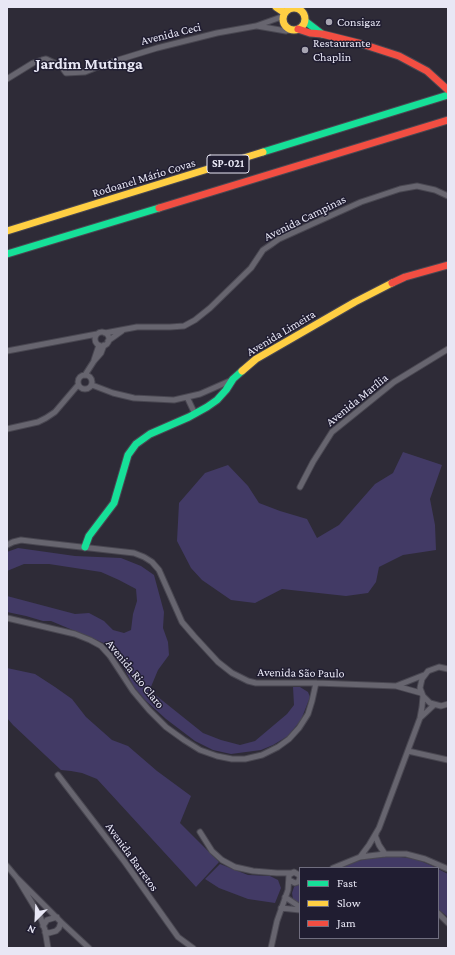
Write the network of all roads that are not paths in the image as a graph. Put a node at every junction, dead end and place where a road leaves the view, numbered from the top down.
1 (276, 7) edge
2 (305, 9) edge
3 (286, 11) edge
4 (305, 21) junction
5 (256, 26) junction
6 (294, 29) junction
7 (322, 34) junction
8 (7, 79) edge
9 (448, 90) edge
10 (448, 95) edge
11 (448, 120) edge
12 (448, 196) edge
13 (7, 231) edge
14 (7, 254) edge
15 (448, 265) edge
16 (125, 329) junction
17 (105, 333) junction
18 (98, 334) junction
19 (80, 337) junction
20 (95, 339) junction
21 (104, 344) junction
22 (448, 349) edge
23 (7, 351) edge
24 (86, 375) junction
25 (233, 379) junction
26 (78, 385) junction
27 (92, 385) junction
28 (187, 397) junction
29 (195, 414) junction
30 (7, 429) edge
31 (300, 487) dead end
32 (7, 545) edge
33 (85, 547) junction
34 (7, 618) edge
35 (448, 669) edge
36 (424, 675) junction
37 (316, 682) junction
38 (396, 686) junction
39 (422, 694) junction
40 (448, 704) edge
41 (434, 705) junction
42 (420, 718) junction
43 (408, 751) junction
44 (448, 760) edge
45 (58, 775) dead end
46 (379, 828) junction
47 (200, 832) dead end
48 (385, 854) junction
49 (360, 856) junction
50 (7, 866) edge
51 (335, 867) edge
52 (448, 870) edge
53 (291, 873) junction
54 (299, 873) edge
55 (277, 874) junction
56 (17, 878) junction
57 (289, 879) junction
58 (299, 880) edge
59 (295, 883) junction
60 (288, 890) junction
61 (285, 897) junction
62 (299, 907) edge
63 (281, 908) junction
64 (299, 908) edge
65 (439, 914) edge
66 (57, 917) junction
67 (61, 922) junction
68 (448, 923) edge
69 (43, 926) junction
70 (45, 932) junction
71 (48, 948) edge
72 (89, 948) edge
73 (193, 948) edge
74 (271, 948) edge

1 - 3 main road
2 - 3 main road
2 - 4 main road
3 - 5 street, Avenida Ceci
3 - 6 main road
4 - 6 main road
4 - 7 main road, Avenida Ceci
5 - 6 street, Avenida Ceci
5 - 8 street, Avenida Ceci
6 - 7 main road, Avenida Ceci
7 - 9 main road, Avenida Ceci
10 - 13 main road, Rodoanel Mário Covas / SP-021
11 - 14 main road, SP-021
12 - 16 street, Avenida Campinas
15 - 25 main road, Avenida Limeira
16 - 17 street, Avenida Campinas
16 - 21 street, Avenida Campinas
17 - 18 street, Avenida Campinas
17 - 21 street
18 - 19 street
18 - 20 street
19 - 20 street
19 - 23 street
20 - 21 street
21 - 24 street
22 - 31 street, Avenida Marília
24 - 26 street
24 - 27 street
25 - 28 street
25 - 29 main road, Avenida Limeira
26 - 27 street
26 - 30 street
27 - 28 street
28 - 29 street
29 - 33 main road, Avenida Limeira
32 - 33 street, Avenida São Paulo
33 - 37 street, Avenida São Paulo
34 - 37 street, Avenida Rio Claro
35 - 36 street, Avenida São Paulo
36 - 38 street, Avenida São Paulo
36 - 39 street
37 - 38 street, Avenida São Paulo
38 - 39 street, Avenida São Paulo
39 - 41 street
39 - 42 street
40 - 41 street
41 - 42 street
42 - 43 street
43 - 44 street
43 - 46 street
45 - 73 street, Avenida Barretos
46 - 48 street
46 - 49 street
47 - 55 street
48 - 49 street
48 - 52 street
49 - 51 street
50 - 56 street
53 - 54 street
53 - 55 street
53 - 57 street
55 - 57 street
56 - 66 street
56 - 69 street
57 - 59 street
57 - 60 street
58 - 59 street
59 - 60 street
60 - 61 street
61 - 62 street
61 - 63 street
63 - 64 street
63 - 74 street
65 - 68 street
66 - 67 street
66 - 69 street
67 - 70 street
67 - 72 street
69 - 70 street
70 - 71 street

